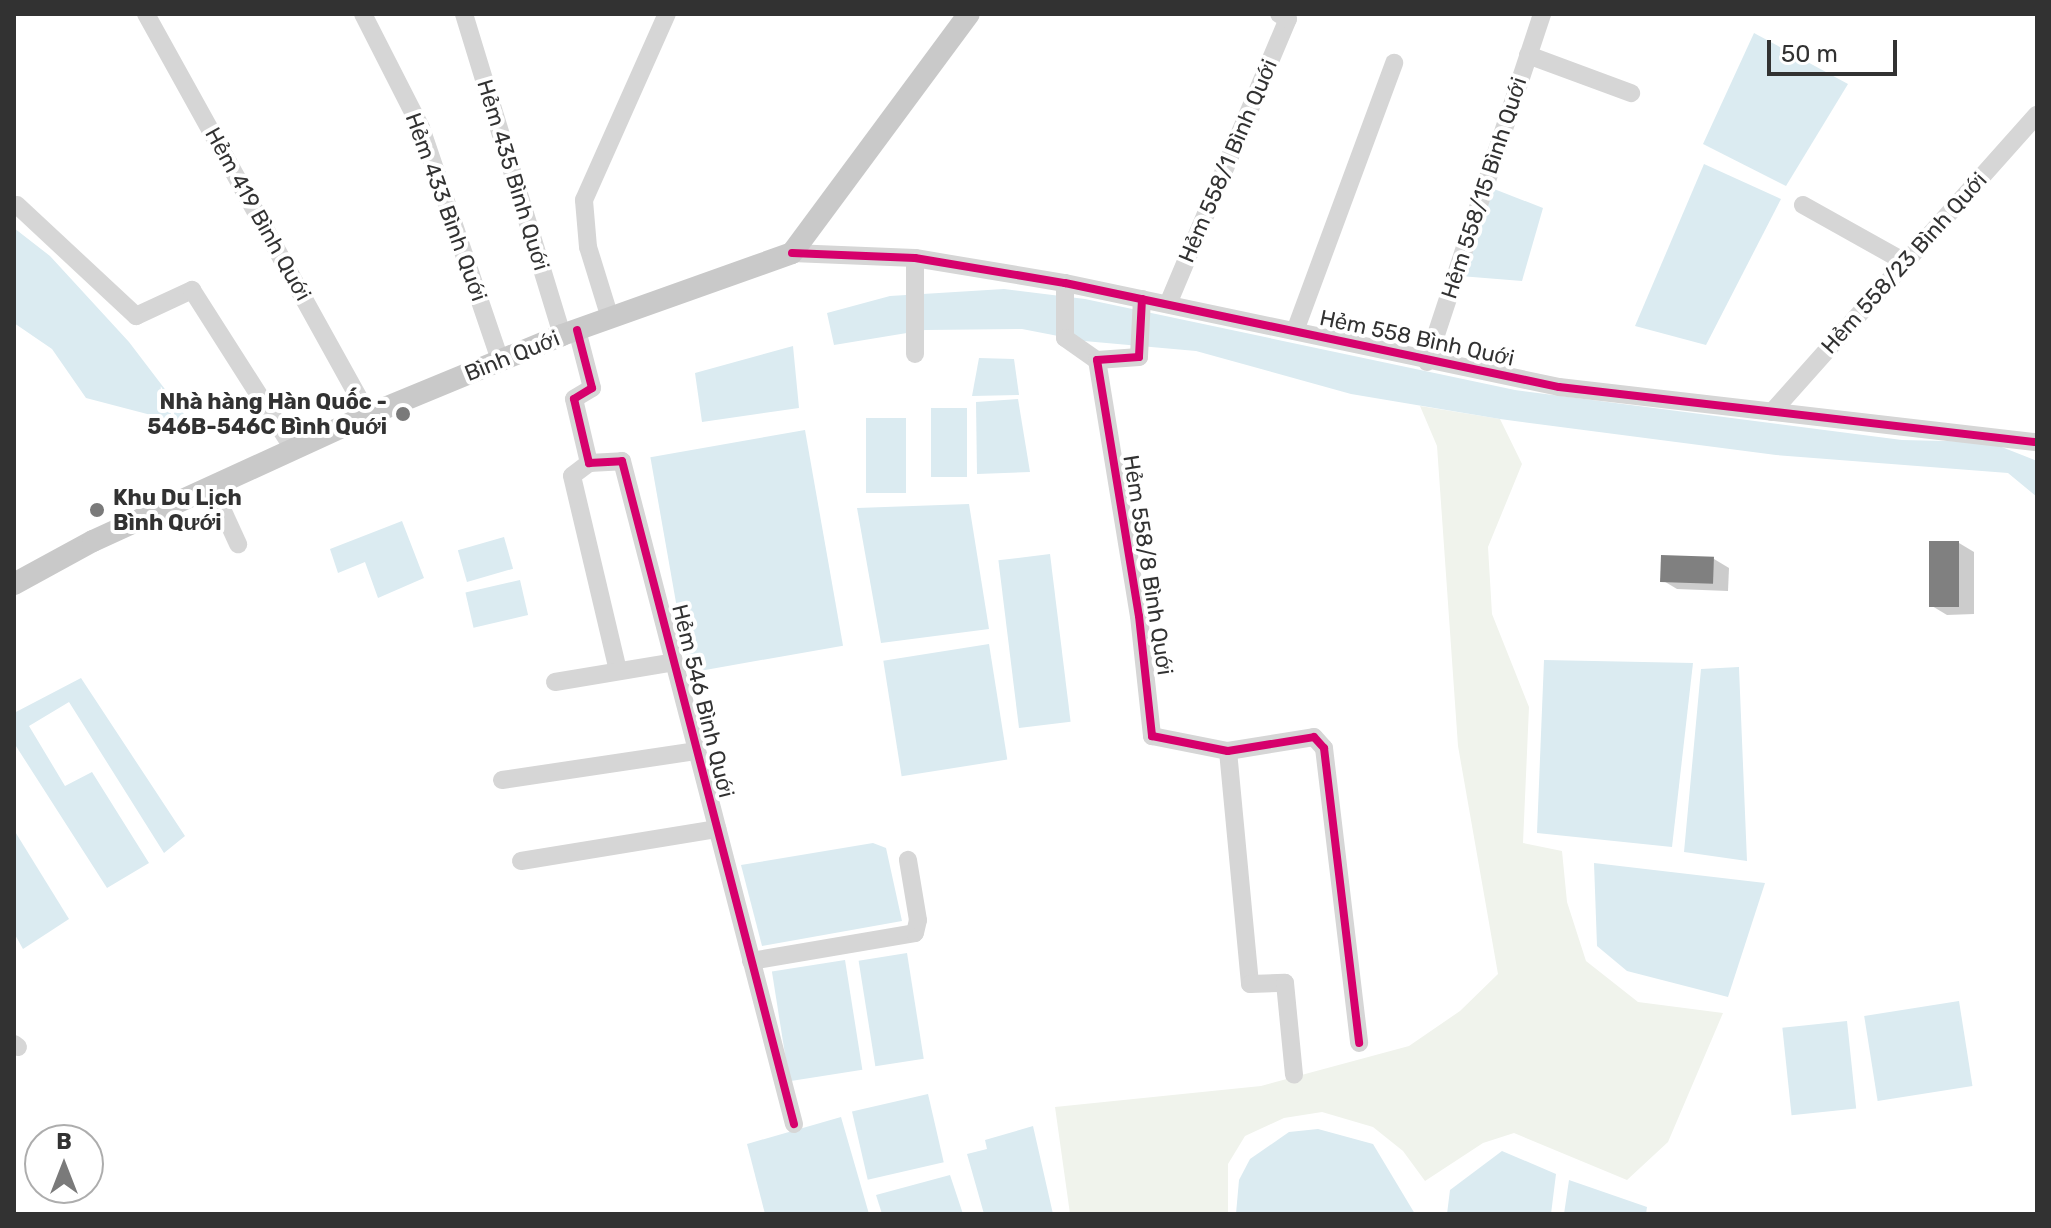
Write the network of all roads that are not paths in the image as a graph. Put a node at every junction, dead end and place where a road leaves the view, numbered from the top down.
1 (146, 14) edge
2 (363, 14) edge
3 (464, 14) edge
4 (667, 14) edge
5 (969, 14) edge
6 (1542, 14) edge
7 (1284, 16) edge
8 (1528, 55) junction
9 (1394, 63) dead end
10 (1631, 93) dead end
11 (2037, 115) edge
12 (17, 205) dead end
13 (1803, 205) dead end
14 (792, 253) junction
15 (915, 258) junction
16 (1905, 262) junction
17 (1065, 287) junction
18 (1142, 303) junction
19 (1168, 304) junction
20 (610, 318) junction
21 (1295, 331) junction
22 (570, 333) junction
23 (915, 346) dead end
24 (500, 360) junction
25 (1097, 360) junction
26 (1427, 362) junction
27 (1772, 412) junction
28 (368, 415) junction
29 (2037, 442) edge
30 (294, 450) junction
31 (589, 463) junction
32 (212, 487) junction
33 (238, 544) dead end
34 (14, 584) edge
35 (674, 662) junction
36 (618, 671) junction
37 (555, 682) dead end
38 (697, 751) junction
39 (1228, 751) junction
40 (502, 780) dead end
41 (717, 829) junction
42 (908, 860) dead end
43 (521, 861) dead end
44 (751, 961) junction
45 (1359, 1043) dead end
46 (1294, 1075) dead end
47 (794, 1124) dead end

1 - 28 street, Hẻm 419 Bình Quới
2 - 24 street, Hẻm 433 Bình Quới
3 - 22 street, Hẻm 435 Bình Quới
4 - 20 street
5 - 14 main road
6 - 8 street, Hẻm 558/15 Bình Quới
7 - 19 street, Hẻm 558/1 Bình Quới
8 - 10 street
8 - 26 street, Hẻm 558/15 Bình Quới
9 - 21 street
11 - 16 street, Hẻm 558/23 Bình Quới
12 - 30 street
13 - 16 street
14 - 15 street, Hẻm 558 Bình Quới
14 - 20 main road, Bình Quới
15 - 17 street, Hẻm 558 Bình Quới
15 - 23 street
16 - 27 street, Hẻm 558/23 Bình Quới
17 - 18 street, Hẻm 558 Bình Quới
17 - 25 street
18 - 19 street, Hẻm 558 Bình Quới
18 - 25 street
19 - 21 street, Hẻm 558 Bình Quới
20 - 22 main road, Bình Quới
21 - 26 street, Hẻm 558 Bình Quới
22 - 24 main road, Bình Quới
22 - 31 street
24 - 28 main road, Bình Quới
25 - 39 street, Hẻm 558/8 Bình Quới
26 - 27 street, Hẻm 558 Bình Quới
27 - 29 street, Hẻm 558 Bình Quới
28 - 30 main road, Bình Quới
30 - 32 main road, Bình Quới
31 - 35 street, Hẻm 546 Bình Quới
31 - 36 street
32 - 33 street
32 - 34 main road, Bình Quới
35 - 36 street
35 - 38 street, Hẻm 546 Bình Quới
36 - 37 street
38 - 40 street
38 - 41 street, Hẻm 546 Bình Quới
39 - 45 street, Hẻm 558/8 Bình Quới
39 - 46 street
41 - 43 street
41 - 44 street, Hẻm 546 Bình Quới
42 - 44 street
44 - 47 street, Hẻm 546 Bình Quới

